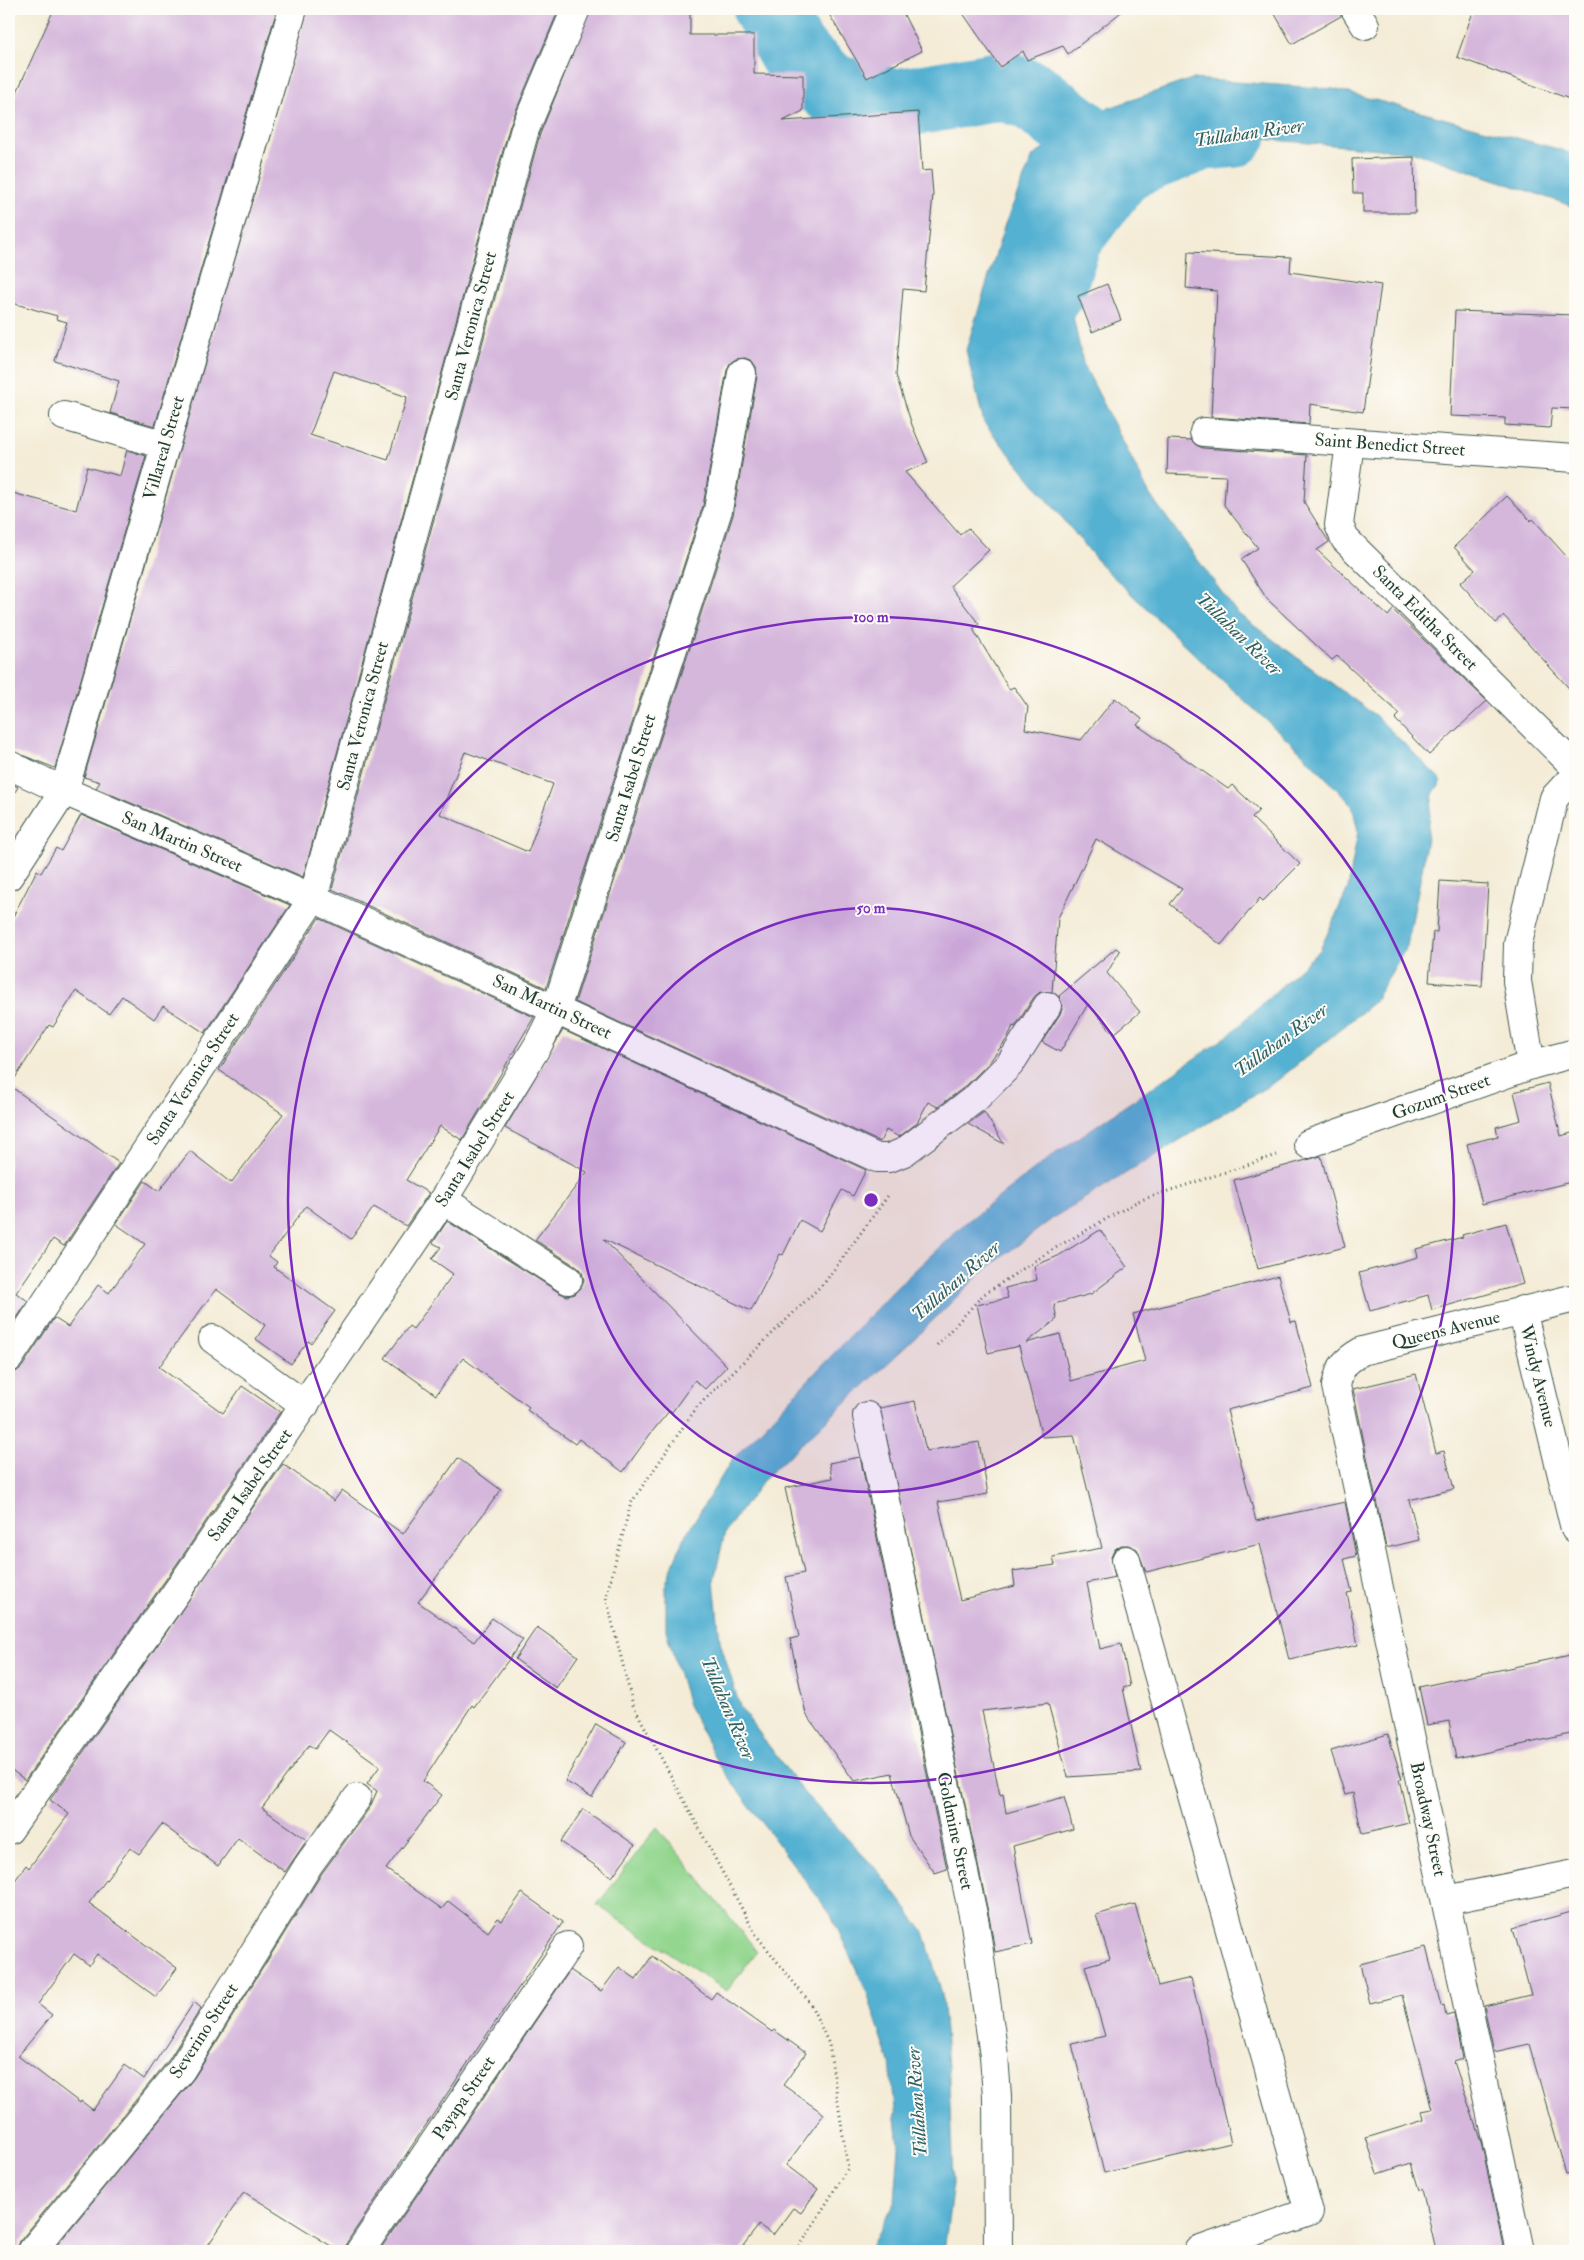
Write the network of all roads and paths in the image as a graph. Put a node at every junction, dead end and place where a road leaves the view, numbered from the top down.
1 (293, 9) edge
2 (576, 9) edge
3 (742, 373) dead end
4 (64, 416) dead end
5 (1204, 432) dead end
6 (1350, 442) junction
7 (165, 445) junction
8 (1575, 458) edge
9 (9, 765) edge
10 (1575, 767) edge
11 (1575, 781) edge
12 (64, 791) junction
13 (9, 876) edge
14 (313, 898) junction
15 (1047, 1006) dead end
16 (556, 1009) junction
17 (1575, 1053) edge
18 (1531, 1065) junction
19 (1308, 1144) joint
20 (895, 1185) dead end
21 (444, 1200) junction
22 (568, 1280) dead end
23 (1575, 1298) edge
24 (1522, 1310) junction
25 (213, 1339) dead end
26 (937, 1345) dead end
27 (9, 1358) edge
28 (1336, 1386) joint
29 (305, 1405) junction
30 (867, 1416) dead end
31 (1575, 1529) edge
32 (1126, 1560) dead end
33 (357, 1798) dead end
34 (9, 1830) edge
35 (1575, 1874) edge
36 (1446, 1900) junction
37 (568, 1946) dead end
38 (32, 2251) edge
39 (360, 2251) edge
40 (798, 2251) edge
41 (998, 2251) edge
42 (1198, 2251) edge
43 (1520, 2251) edge

1 - 7 street, Villareal Street
2 - 14 street, Santa Veronica Street
3 - 16 street, Santa Isabel Street
4 - 7 street
5 - 6 street, Saint Benedict Street
6 - 8 street, Saint Benedict Street
6 - 10 street, Santa Editha Street
7 - 12 street, Villareal Street
9 - 12 street, San Martin Street
11 - 18 street
12 - 13 street, Villareal Street
12 - 14 street, San Martin Street
14 - 16 street, San Martin Street
14 - 27 street, Santa Veronica Street
15 - 16 street, San Martin Street
16 - 21 street, Santa Isabel Street
17 - 18 street, Gozum Street
18 - 19 street, Gozum Street
19 - 26 path
20 - 40 path
21 - 22 street
21 - 29 street, Santa Isabel Street
23 - 24 street, Queens Avenue
24 - 28 street, Queens Avenue
24 - 31 street, Windy Avenue
25 - 29 street
28 - 36 street, Broadway Street
29 - 34 street, Santa Isabel Street
30 - 41 street, Goldmine Street
32 - 42 street
33 - 38 street, Severino Street
35 - 36 street
36 - 43 street, Broadway Street
37 - 39 street, Payapa Street

